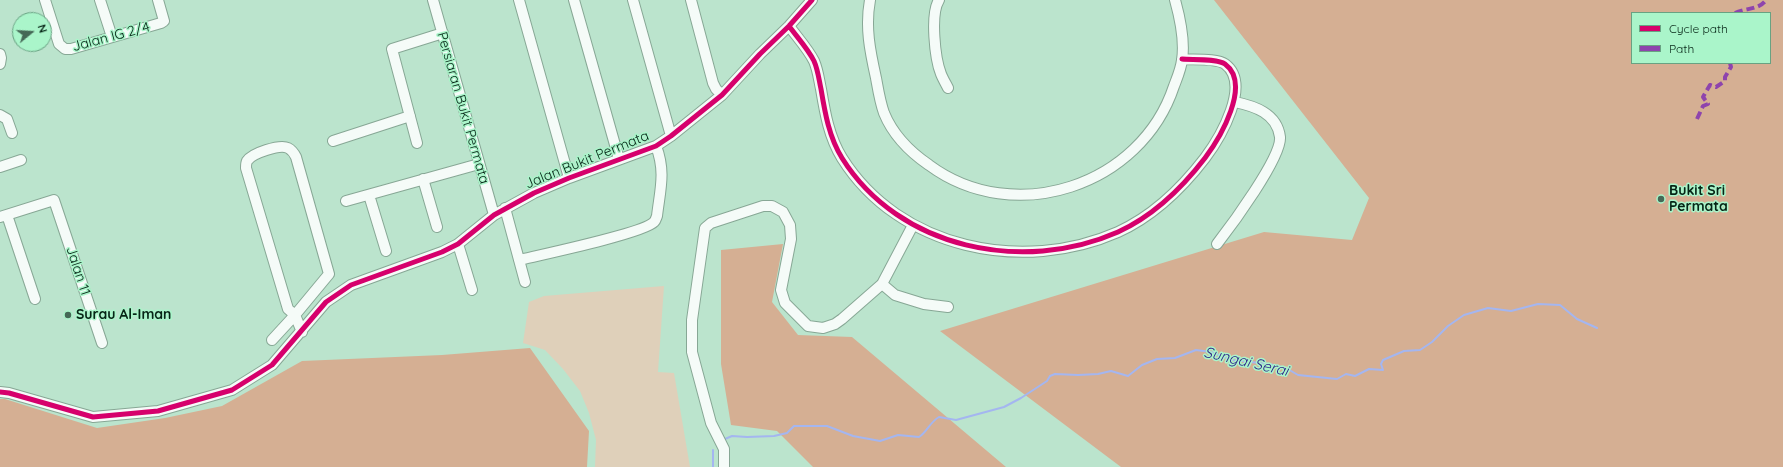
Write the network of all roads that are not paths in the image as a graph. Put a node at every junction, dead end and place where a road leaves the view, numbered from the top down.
1 (45, 0) edge
2 (100, 0) edge
3 (158, 0) edge
4 (434, 0) edge
5 (520, 0) edge
6 (574, 0) edge
7 (633, 0) edge
8 (691, 0) edge
9 (812, 0) edge
10 (870, 0) edge
11 (1175, 0) edge
12 (935, 1) edge
13 (789, 26) junction
14 (443, 33) junction
15 (112, 37) junction
16 (1182, 60) junction
17 (948, 88) dead end
18 (722, 95) junction
19 (1235, 102) junction
20 (0, 115) edge
21 (410, 116) junction
22 (12, 133) dead end
23 (671, 136) junction
24 (333, 140) dead end
25 (417, 143) dead end
26 (656, 146) junction
27 (619, 159) junction
28 (21, 160) dead end
29 (479, 164) junction
30 (0, 167) edge
31 (569, 178) junction
32 (423, 179) junction
33 (369, 195) junction
34 (346, 201) dead end
35 (504, 208) junction
36 (494, 215) junction
37 (4, 216) edge
38 (913, 225) junction
39 (437, 227) dead end
40 (458, 244) junction
41 (1216, 244) dead end
42 (386, 251) dead end
43 (519, 260) junction
44 (525, 282) dead end
45 (882, 284) junction
46 (472, 290) dead end
47 (35, 299) dead end
48 (948, 307) dead end
49 (295, 315) junction
50 (302, 332) junction
51 (272, 340) dead end
52 (102, 343) dead end
53 (0, 392) edge
54 (724, 467) edge

1 - 15 street, Jalan IG 2/4
2 - 15 street
3 - 15 street, Jalan IG 2/4
4 - 14 street, Persiaran Bukit Permata
5 - 31 street
6 - 27 street
7 - 23 street
8 - 18 street
9 - 13 street, Jalan Bukit Permata
10 - 16 street
11 - 16 street
12 - 17 street
13 - 18 street, Jalan Bukit Permata
13 - 38 street
14 - 21 street
14 - 29 street, Persiaran Bukit Permata
16 - 19 street
18 - 23 street, Jalan Bukit Permata
19 - 38 street
19 - 41 street
20 - 22 street
21 - 24 street
21 - 25 street
23 - 26 street, Jalan Bukit Permata
26 - 27 street, Jalan Bukit Permata
26 - 43 street
27 - 31 street, Jalan Bukit Permata
28 - 30 street
29 - 32 street
29 - 36 street, Persiaran Bukit Permata
31 - 35 street, Jalan Bukit Permata
32 - 33 street
32 - 39 street
33 - 34 street
33 - 42 street
35 - 36 street, Jalan Bukit Permata
35 - 43 street
36 - 40 street, Jalan Bukit Permata
37 - 47 street
37 - 52 street, Jalan 11
38 - 45 street
40 - 46 street
40 - 50 street, Jalan Bukit Permata
43 - 44 street
45 - 48 street
45 - 54 street
49 - 49 street
49 - 50 street
49 - 51 street
50 - 53 street, Jalan Bukit Permata

